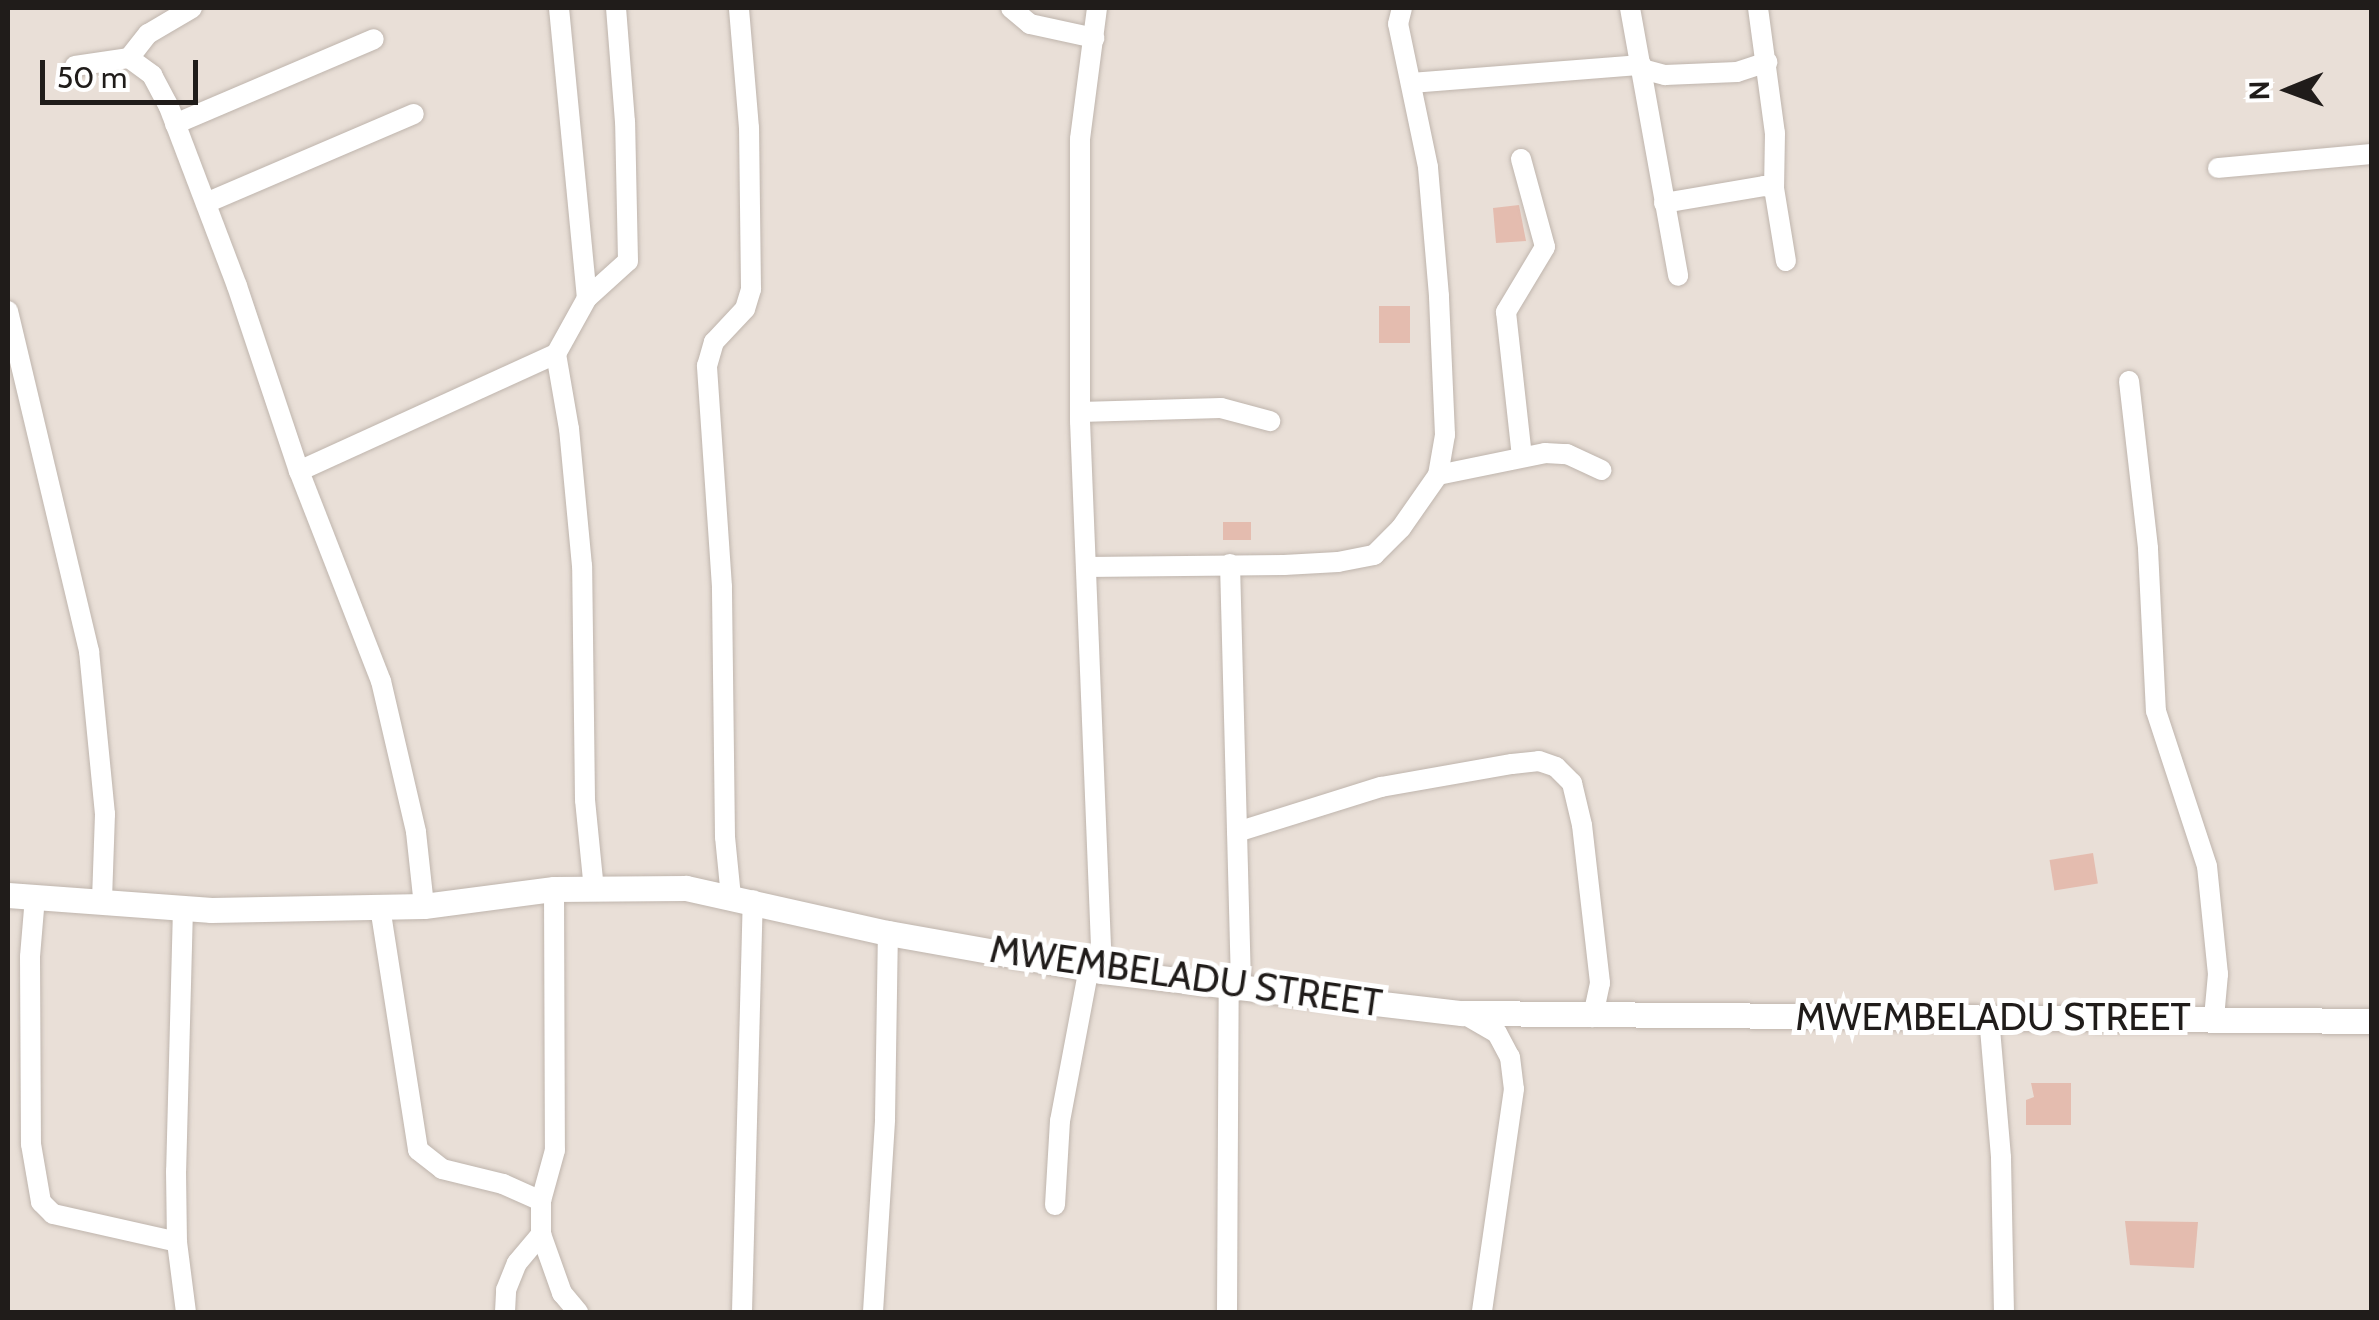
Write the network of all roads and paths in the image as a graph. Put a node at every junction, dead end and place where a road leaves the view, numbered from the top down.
1 (192, 8) edge
2 (559, 8) edge
3 (616, 8) edge
4 (739, 8) edge
5 (1011, 8) edge
6 (1098, 8) edge
7 (1402, 8) edge
8 (1630, 8) edge
9 (1758, 8) edge
10 (374, 38) dead end
11 (1094, 38) junction
12 (129, 58) junction
13 (1767, 62) junction
14 (76, 66) dead end
15 (1641, 67) junction
16 (1411, 83) junction
17 (414, 114) dead end
18 (175, 124) junction
19 (2372, 154) edge
20 (1520, 159) dead end
21 (2218, 168) dead end
22 (1774, 188) junction
23 (206, 202) junction
24 (1664, 204) junction
25 (1786, 261) dead end
26 (1678, 276) dead end
27 (587, 298) junction
28 (8, 311) edge
29 (556, 354) junction
30 (2129, 381) dead end
31 (1080, 412) junction
32 (1270, 421) dead end
33 (1522, 457) junction
34 (1602, 470) dead end
35 (299, 471) junction
36 (1438, 475) junction
37 (1230, 564) junction
38 (1086, 568) junction
39 (1237, 832) junction
40 (554, 890) junction
41 (594, 890) junction
42 (8, 895) edge
43 (35, 897) junction
44 (742, 898) junction
45 (102, 902) junction
46 (424, 906) junction
47 (380, 907) junction
48 (182, 908) junction
49 (888, 933) junction
50 (1095, 970) junction
51 (1235, 985) junction
52 (1462, 1013) junction
53 (1592, 1016) junction
54 (1988, 1018) junction
55 (2214, 1018) junction
56 (2372, 1021) edge
57 (541, 1201) junction
58 (1055, 1204) dead end
59 (541, 1234) junction
60 (177, 1242) junction
61 (186, 1312) edge
62 (506, 1312) edge
63 (578, 1312) edge
64 (742, 1312) edge
65 (873, 1312) edge
66 (1227, 1312) edge
67 (1482, 1312) edge
68 (2004, 1312) edge

1 - 12 street
2 - 27 street
3 - 27 street
4 - 44 street
5 - 11 street
6 - 11 street
7 - 16 street
8 - 15 street
9 - 13 street
10 - 18 street
11 - 31 street
12 - 14 street
12 - 18 street
13 - 15 street
13 - 22 street
15 - 16 street
15 - 24 street
16 - 36 street
17 - 23 street
18 - 23 street
19 - 21 street
20 - 33 street
22 - 24 street
22 - 25 street
23 - 35 street
24 - 26 street
27 - 29 street
28 - 45 street
29 - 35 street
29 - 41 street
30 - 55 street
31 - 32 street
31 - 38 street
33 - 34 street
33 - 36 street
35 - 46 street
36 - 37 street
37 - 38 street
37 - 39 street
38 - 50 street
39 - 51 street
39 - 53 street
40 - 41 street, MWEMBELADU STREET
40 - 46 street, MWEMBELADU STREET
40 - 57 street
41 - 44 street, MWEMBELADU STREET
42 - 43 street, MWEMBELADU STREET
43 - 45 street, MWEMBELADU STREET
43 - 60 street
44 - 49 street, MWEMBELADU STREET
44 - 64 street
45 - 48 street, MWEMBELADU STREET
46 - 47 street, MWEMBELADU STREET
47 - 48 street, MWEMBELADU STREET
47 - 57 street
48 - 60 street
49 - 50 street, MWEMBELADU STREET
49 - 65 street
50 - 51 street, MWEMBELADU STREET
50 - 58 street
51 - 52 street, MWEMBELADU STREET
51 - 66 street
52 - 53 street, MWEMBELADU STREET
52 - 67 street
53 - 54 street, MWEMBELADU STREET
54 - 55 street, MWEMBELADU STREET
54 - 68 street
55 - 56 street, MWEMBELADU STREET
57 - 59 street
59 - 62 street
59 - 63 street
60 - 61 street

